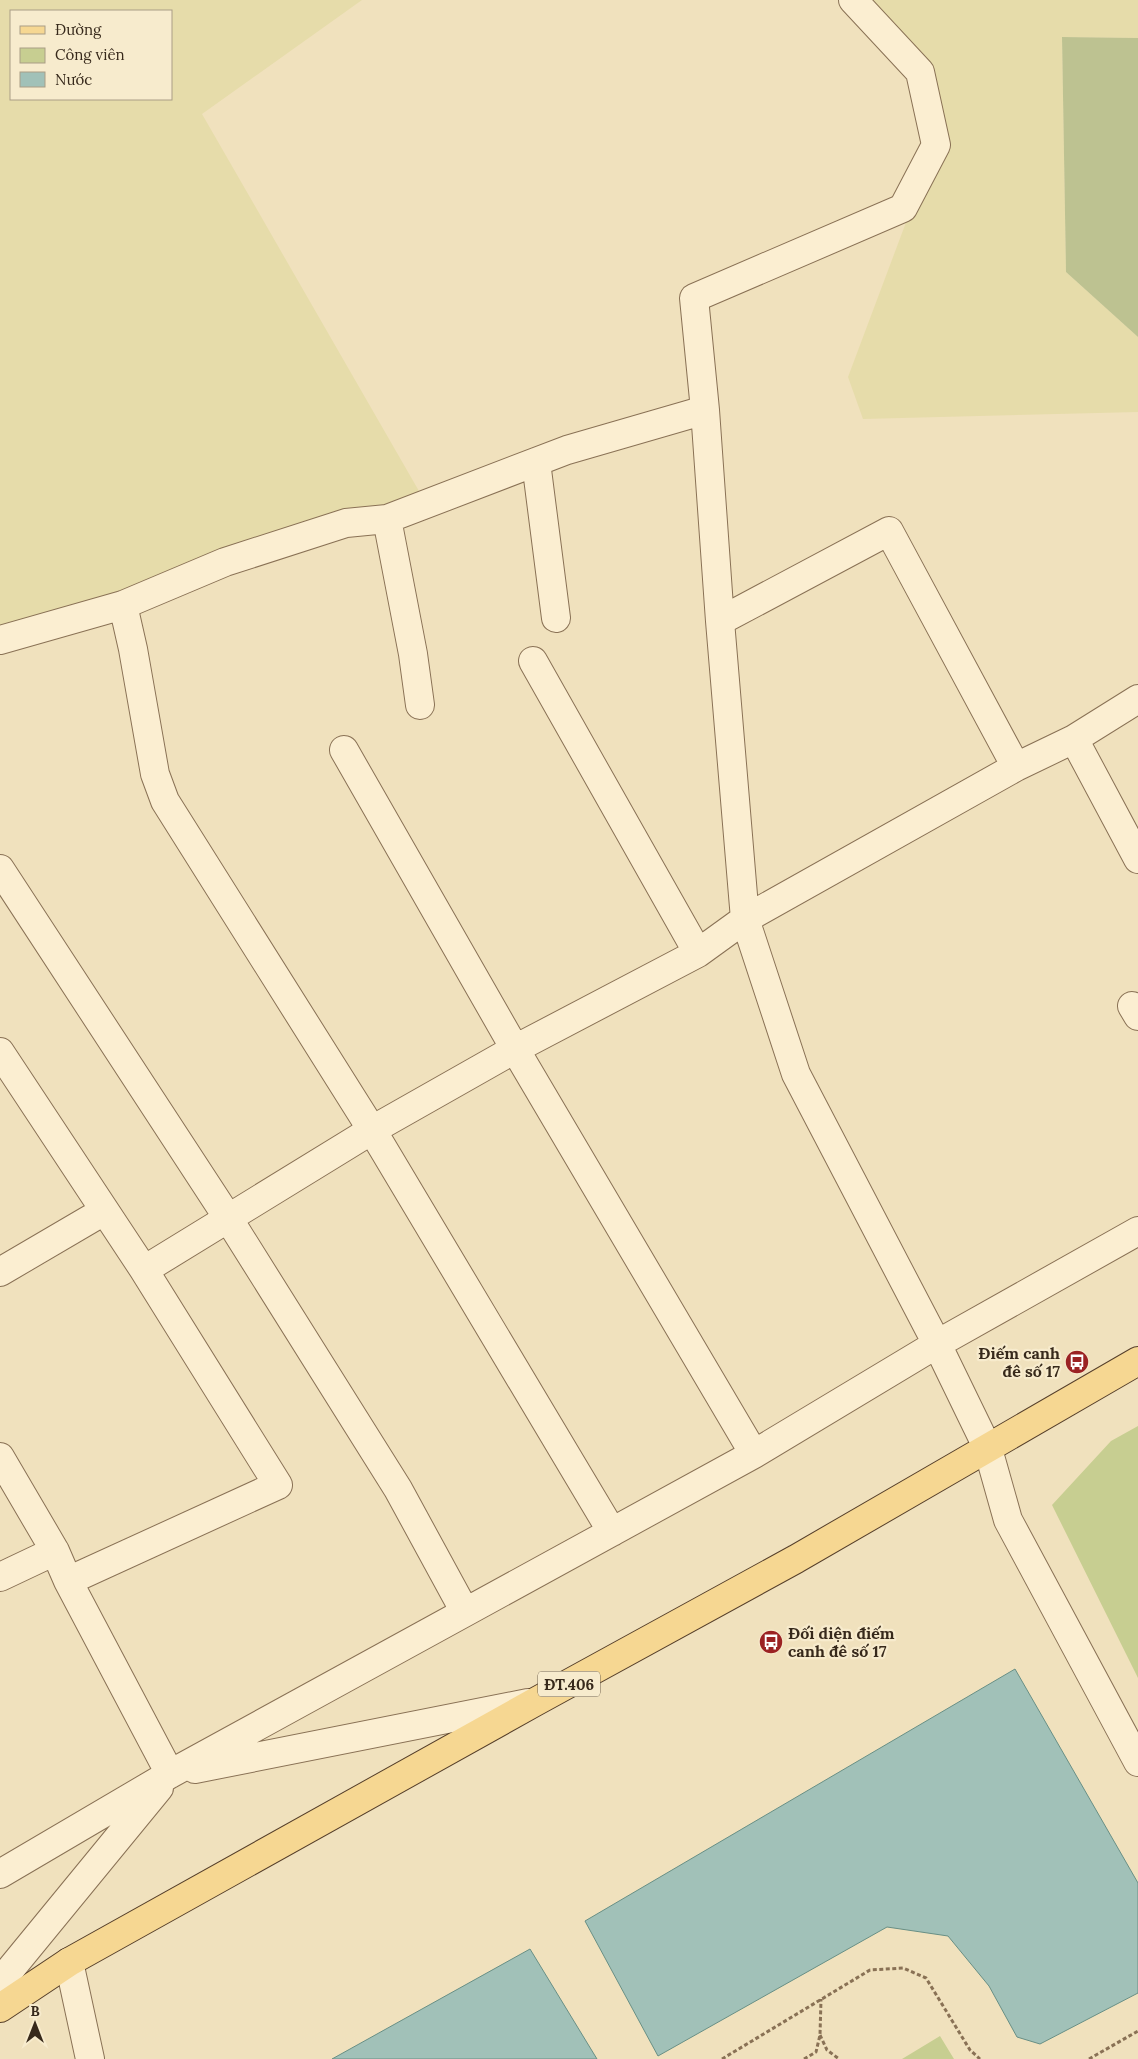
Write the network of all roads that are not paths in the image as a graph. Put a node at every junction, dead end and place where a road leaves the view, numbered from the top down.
1 (853, 0) edge
2 (706, 410) junction
3 (536, 462) junction
4 (386, 520) junction
5 (123, 605) junction
6 (556, 618) dead end
7 (720, 621) junction
8 (0, 640) edge
9 (533, 661) dead end
10 (1138, 699) edge
11 (420, 705) dead end
12 (1074, 739) junction
13 (344, 750) dead end
14 (1016, 767) junction
15 (1138, 859) edge
16 (0, 869) edge
17 (745, 919) junction
18 (698, 953) junction
19 (515, 1049) junction
20 (0, 1052) edge
21 (372, 1130) junction
22 (104, 1211) junction
23 (228, 1218) junction
24 (1138, 1231) edge
25 (144, 1270) junction
26 (0, 1272) edge
27 (937, 1344) junction
28 (1138, 1360) edge
29 (988, 1449) junction
30 (754, 1454) junction
31 (0, 1457) edge
32 (612, 1532) junction
33 (55, 1551) junction
34 (0, 1578) edge
35 (68, 1581) junction
36 (465, 1612) junction
37 (535, 1702) junction
38 (1138, 1762) edge
39 (170, 1774) junction
40 (0, 1874) edge
41 (69, 1962) junction
42 (0, 1982) edge
43 (0, 2008) edge
44 (90, 2059) edge

1 - 2 street
2 - 3 street
2 - 7 street
3 - 4 street
3 - 6 street
4 - 5 street
4 - 11 street
5 - 8 street
5 - 21 street
7 - 14 street
7 - 17 street
9 - 18 street
10 - 12 street
12 - 14 street
12 - 15 street
13 - 19 street
14 - 17 street
16 - 23 street
17 - 18 street
17 - 27 street
18 - 19 street
19 - 21 street
19 - 30 street
20 - 22 street
21 - 23 street
21 - 32 street
22 - 25 street
22 - 26 street
23 - 25 street
23 - 36 street
24 - 27 street
25 - 35 street
27 - 29 street
27 - 30 street
28 - 29 main road, ĐT.406
29 - 37 main road, ĐT.406
29 - 38 street
30 - 32 street
31 - 33 street
32 - 36 street
33 - 34 street
33 - 35 street
35 - 39 street
36 - 39 street
37 - 39 street
37 - 41 main road, ĐT.406
39 - 40 street
39 - 42 street
41 - 43 main road, ĐT.406
41 - 44 street

